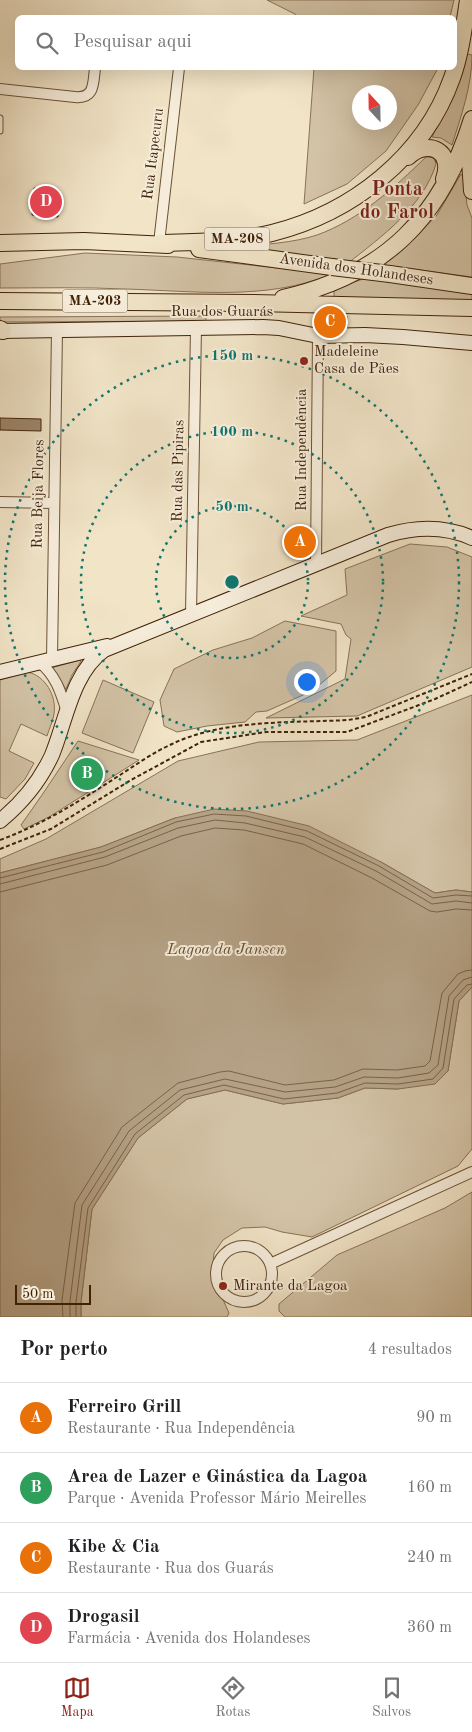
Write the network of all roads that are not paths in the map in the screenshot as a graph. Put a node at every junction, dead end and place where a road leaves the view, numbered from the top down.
1 (468, 0) edge
2 (457, 60) edge
3 (94, 70) edge
4 (179, 70) edge
5 (454, 70) edge
6 (0, 89) edge
7 (0, 118) edge
8 (472, 119) edge
9 (0, 131) edge
10 (472, 134) edge
11 (472, 191) edge
12 (352, 199) junction
13 (434, 202) junction
14 (84, 241) junction
15 (0, 243) edge
16 (159, 244) junction
17 (0, 255) edge
18 (472, 286) edge
19 (3, 301) edge
20 (254, 303) junction
21 (472, 308) edge
22 (196, 328) junction
23 (57, 330) junction
24 (1, 331) edge
25 (318, 336) junction
26 (472, 343) edge
27 (0, 502) edge
28 (54, 503) junction
29 (472, 538) edge
30 (316, 563) junction
31 (191, 614) junction
32 (120, 643) junction
33 (46, 661) junction
34 (0, 672) edge
35 (67, 712) junction
36 (0, 820) edge
37 (472, 1172) edge
38 (270, 1264) junction

1 - 2 main road, MA-208
3 - 6 street
4 - 16 street, Rua Itapecuru
5 - 12 main road, MA-208
7 - 9 lane
8 - 13 main road
10 - 11 main road
12 - 13 main road
12 - 16 main road, MA-208
13 - 20 main road
14 - 15 main road, Avenida dos Holandeses
14 - 16 main road, Avenida dos Holandeses
14 - 17 main road
16 - 18 main road, Avenida dos Holandeses, bridge
19 - 20 main road, Avenida dos Holandeses / MA-203
20 - 21 main road, Avenida dos Holandeses / MA-203
22 - 23 main road, Rua dos Guarás
22 - 25 main road, Rua dos Guarás
22 - 31 street, Rua das Pipiras
23 - 24 main road, Rua dos Guarás
23 - 28 street, Rua Beija Flores
25 - 26 main road, Rua dos Guarás
25 - 30 street, Rua Independência
27 - 28 street
28 - 33 street, Rua Beija Flores
29 - 30 main road
30 - 31 main road
31 - 32 main road
32 - 33 main road
32 - 35 main road
33 - 34 main road
33 - 35 street
35 - 36 main road
37 - 38 street
38 - 38 street

